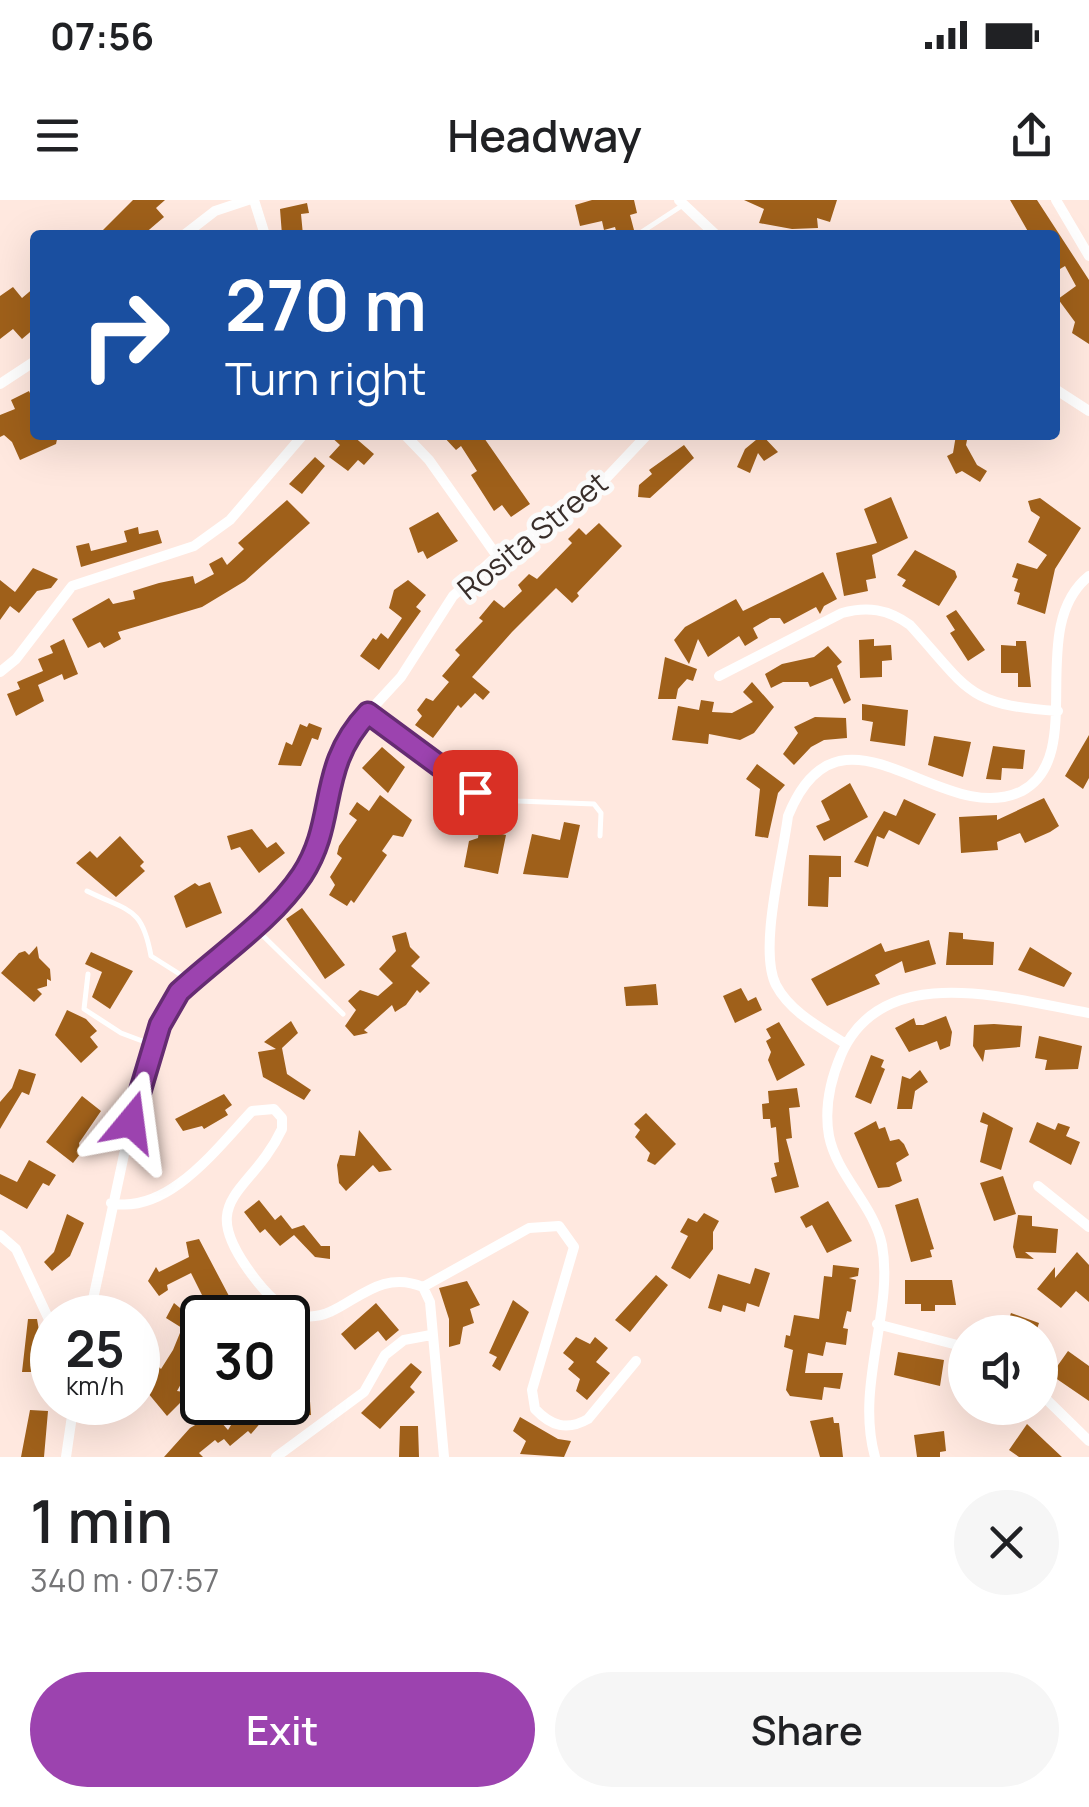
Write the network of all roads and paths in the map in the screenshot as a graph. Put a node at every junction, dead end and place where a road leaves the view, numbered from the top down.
1 (251, 200) edge
2 (1056, 200) edge
3 (681, 202) edge
4 (190, 230) edge
5 (262, 230) edge
6 (643, 230) edge
7 (711, 230) edge
8 (1089, 256) edge
9 (30, 364) edge
10 (0, 384) edge
11 (1060, 391) edge
12 (1089, 411) edge
13 (299, 440) edge
14 (410, 440) edge
15 (643, 440) edge
16 (497, 556) junction
17 (1089, 576) edge
18 (0, 672) edge
19 (719, 676) dead end
20 (1058, 710) junction
21 (368, 713) junction
22 (600, 836) dead end
23 (88, 891) dead end
24 (253, 926) junction
25 (88, 974) dead end
26 (191, 981) junction
27 (1089, 1013) edge
28 (343, 1014) dead end
29 (846, 1044) junction
30 (154, 1045) junction
31 (1038, 1186) dead end
32 (111, 1203) junction
33 (1089, 1227) edge
34 (0, 1234) edge
35 (422, 1286) junction
36 (38, 1295) edge
37 (93, 1295) edge
38 (877, 1324) junction
39 (431, 1336) junction
40 (948, 1342) edge
41 (636, 1361) dead end
42 (1058, 1410) edge
43 (71, 1425) edge
44 (1089, 1440) edge
45 (66, 1457) edge
46 (276, 1457) edge
47 (444, 1457) edge
48 (875, 1457) edge

1 - 4 street
1 - 5 street
2 - 8 street
3 - 6 lane
3 - 7 street
9 - 10 street
11 - 12 street
13 - 18 street
14 - 16 street
15 - 16 street, Rosita Street
16 - 21 street, Rosita Street
17 - 20 street
19 - 20 street
20 - 29 street
21 - 22 lane
21 - 24 street, Rosita Street
23 - 26 lane
24 - 26 street, Rosita Street
24 - 28 lane
25 - 30 lane
26 - 30 street, Rosita Street
27 - 29 street
29 - 38 street
30 - 32 street, Rosita Street
31 - 33 street
32 - 35 street
32 - 37 street, Rosita Street
34 - 36 street
35 - 39 street
35 - 41 street
38 - 40 street
38 - 48 street
39 - 46 street
39 - 47 street
42 - 44 street
43 - 45 street

